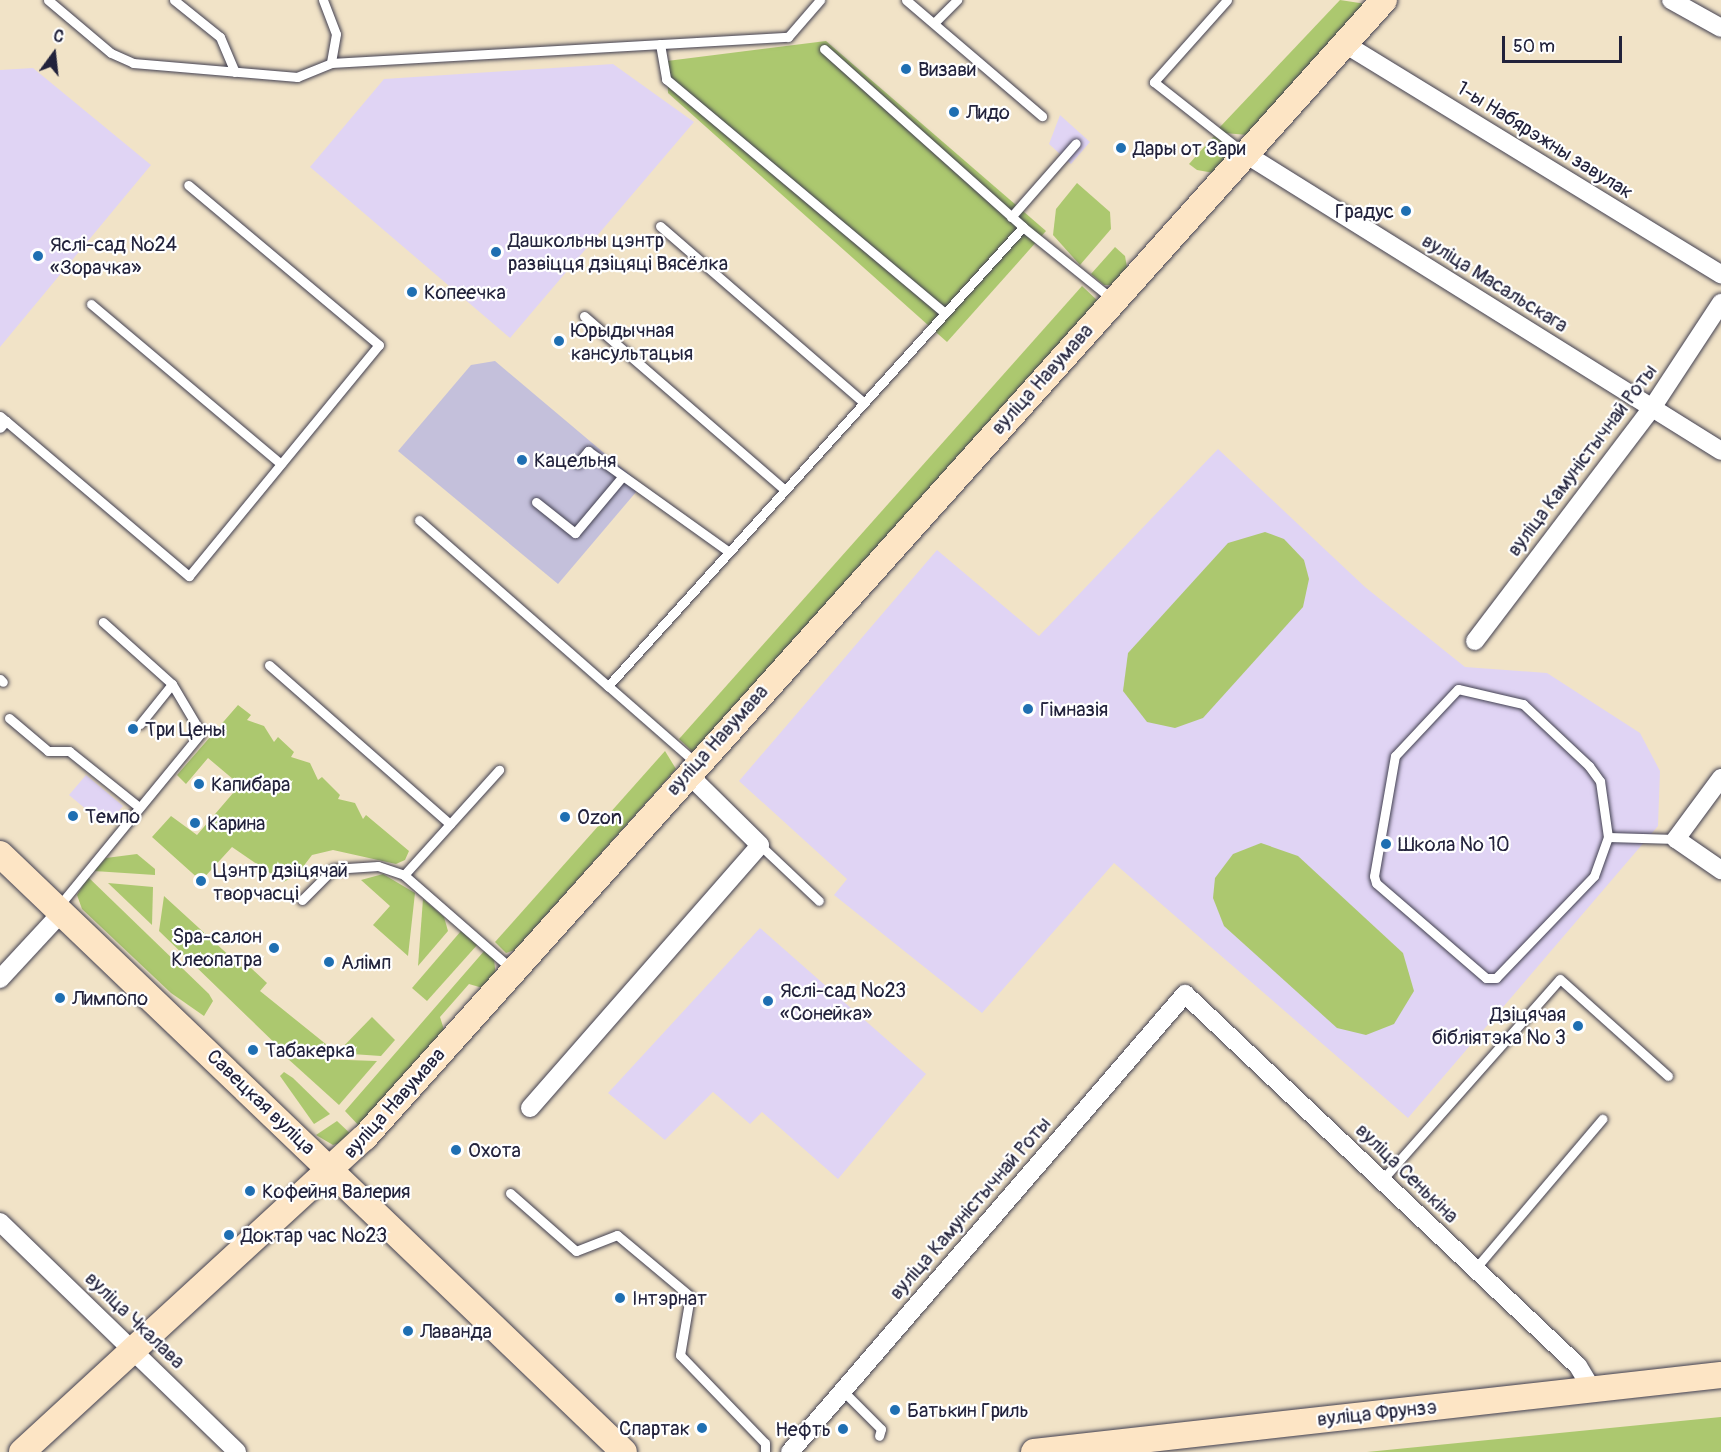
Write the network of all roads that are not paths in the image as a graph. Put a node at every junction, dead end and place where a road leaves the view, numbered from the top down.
1 (48, 0) edge
2 (174, 0) edge
3 (323, 0) edge
4 (820, 0) edge
5 (906, 0) edge
6 (957, 0) edge
7 (1227, 0) edge
8 (1384, 0) edge
9 (1671, 0) edge
10 (934, 23) junction
11 (1721, 28) edge
12 (660, 44) junction
13 (1345, 44) junction
14 (824, 49) dead end
15 (331, 63) junction
16 (235, 72) junction
17 (1041, 116) dead end
18 (1076, 143) dead end
19 (1244, 153) junction
20 (188, 185) dead end
21 (1011, 217) junction
22 (660, 226) dead end
23 (1023, 227) junction
24 (1721, 274) edge
25 (1113, 300) junction
26 (1721, 303) edge
27 (91, 304) dead end
28 (945, 314) junction
29 (584, 316) dead end
30 (864, 403) junction
31 (1652, 408) junction
32 (2, 422) edge
33 (1721, 451) edge
34 (578, 463) dead end
35 (281, 464) junction
36 (622, 477) junction
37 (785, 490) junction
38 (536, 502) dead end
39 (419, 520) dead end
40 (729, 552) junction
41 (103, 622) dead end
42 (1475, 641) dead end
43 (269, 665) dead end
44 (172, 684) junction
45 (608, 686) junction
46 (9, 718) dead end
47 (140, 723) dead end
48 (692, 768) junction
49 (499, 770) dead end
50 (1721, 778) edge
51 (139, 807) junction
52 (450, 824) junction
53 (1608, 837) junction
54 (1676, 839) junction
55 (760, 845) junction
56 (0, 854) edge
57 (1721, 870) edge
58 (404, 875) junction
59 (302, 900) dead end
60 (819, 901) dead end
61 (60, 910) junction
62 (513, 970) junction
63 (0, 979) edge
64 (1185, 994) joint
65 (1668, 1076) dead end
66 (530, 1107) dead end
67 (1602, 1119) dead end
68 (333, 1169) junction
69 (1382, 1180) junction
70 (510, 1192) dead end
71 (0, 1222) edge
72 (1475, 1269) junction
73 (137, 1352) junction
74 (1721, 1375) edge
75 (1592, 1389) junction
76 (842, 1390) junction
77 (879, 1436) dead end
78 (22, 1452) edge
79 (237, 1452) edge
80 (624, 1452) edge
81 (765, 1452) edge
82 (790, 1452) edge
83 (1034, 1452) edge

1 - 16 lane
2 - 16 lane
3 - 15 lane
4 - 12 lane
5 - 10 lane
6 - 10 lane
7 - 19 lane
8 - 13 street, вуліца Навумава
9 - 11 street
10 - 17 lane
12 - 15 lane
12 - 28 lane
13 - 19 street, вуліца Навумава
13 - 24 street, 1-ы Набярэжны завулак
14 - 21 lane
15 - 16 lane
18 - 21 lane
19 - 25 street, вуліца Навумава
19 - 31 street, вуліца Масальскага
20 - 35 lane
21 - 23 lane
22 - 30 lane
23 - 25 lane
23 - 28 lane
25 - 48 street, вуліца Навумава
26 - 31 street, вуліца Камуністычнай Роты
27 - 35 lane
28 - 30 lane
29 - 37 lane
30 - 37 lane
31 - 33 street, вуліца Масальскага
31 - 42 street, вуліца Камуністычнай Роты
32 - 35 lane
34 - 36 lane
36 - 38 lane
36 - 40 lane
37 - 40 lane
39 - 45 lane
40 - 45 lane
41 - 44 lane
43 - 52 lane
44 - 47 lane
44 - 51 lane
45 - 48 lane
46 - 51 lane
48 - 55 street
48 - 62 street, вуліца Навумава
49 - 52 lane
50 - 54 street
51 - 61 lane
52 - 58 lane
53 - 53 lane
53 - 54 lane
54 - 57 street
55 - 60 lane
55 - 66 street
56 - 61 street, Савецкая вуліца
58 - 59 lane
58 - 62 lane
61 - 63 street
61 - 68 street, Савецкая вуліца
62 - 68 street, вуліца Навумава
64 - 69 street, вуліца Сенькіна
64 - 76 street, вуліца Камуністычнай Роты
65 - 69 lane
67 - 72 lane
68 - 73 street, вуліца Навумава
68 - 80 street, Савецкая вуліца
69 - 72 street, вуліца Сенькіна
70 - 81 lane
71 - 73 street, вуліца Чкалава
72 - 75 street, вуліца Сенькіна
73 - 78 street, вуліца Навумава
73 - 79 street, вуліца Чкалава
74 - 75 street, вуліца Фрунзэ
75 - 83 street, вуліца Фрунзэ
76 - 77 lane
76 - 82 street, вуліца Камуністычнай Роты

